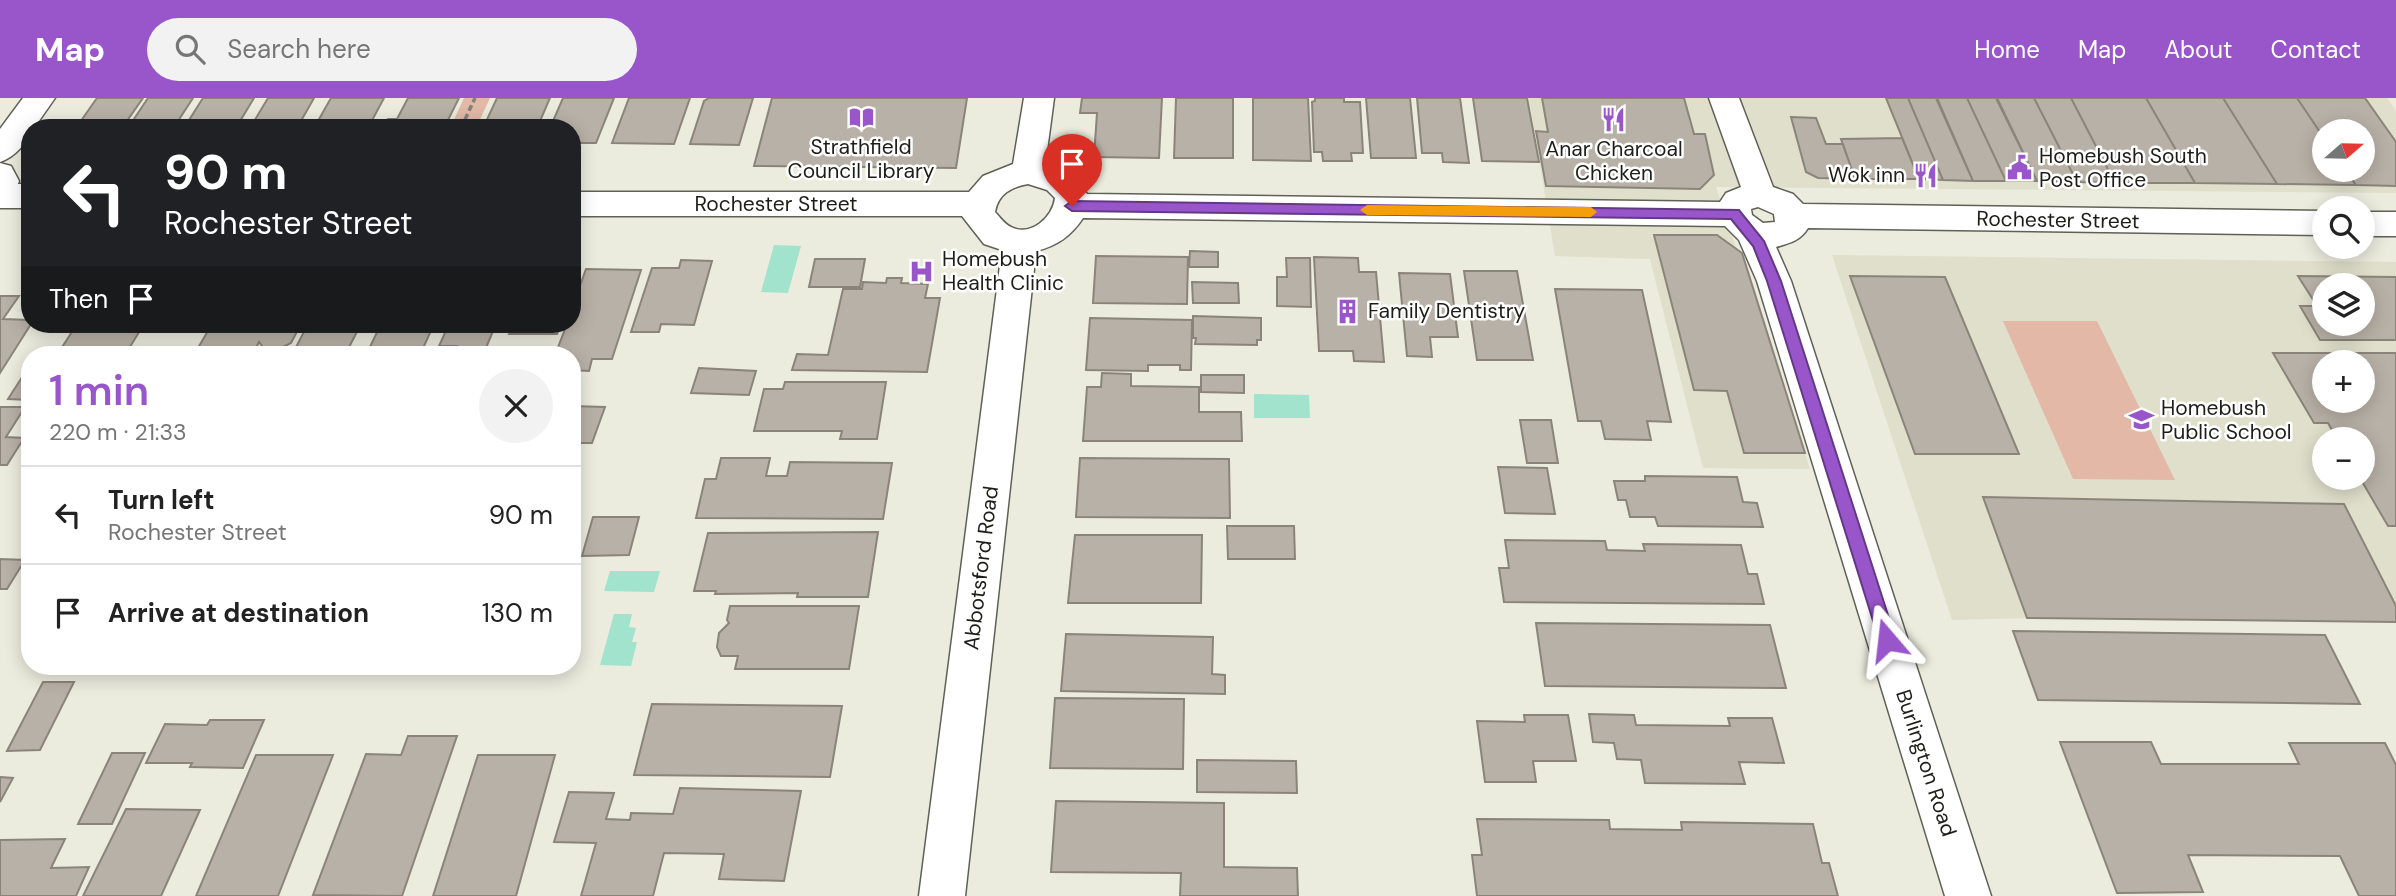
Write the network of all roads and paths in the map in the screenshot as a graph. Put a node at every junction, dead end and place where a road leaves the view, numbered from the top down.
1 (40, 98) edge
2 (475, 98) edge
3 (1039, 98) edge
4 (1724, 98) edge
5 (24, 119) edge
6 (465, 119) edge
7 (21, 123) edge
8 (0, 151) edge
9 (1028, 173) junction
10 (0, 174) edge
11 (0, 194) edge
12 (21, 196) edge
13 (581, 204) edge
14 (979, 204) junction
15 (1072, 206) junction
16 (1749, 213) junction
17 (2312, 223) edge
18 (2375, 224) edge
19 (2396, 224) edge
20 (1020, 241) junction
21 (942, 896) edge
22 (1968, 896) edge

1 - 5 street
2 - 6 path
3 - 9 street
4 - 16 street, Burlington Road
7 - 8 street
9 - 14 street
9 - 15 street
10 - 11 street
11 - 12 street
13 - 14 street, Rochester Street
14 - 20 street
15 - 16 street
15 - 20 street
16 - 17 street, Rochester Street
16 - 22 street, Burlington Road
18 - 19 street
20 - 21 street, Abbotsford Road

